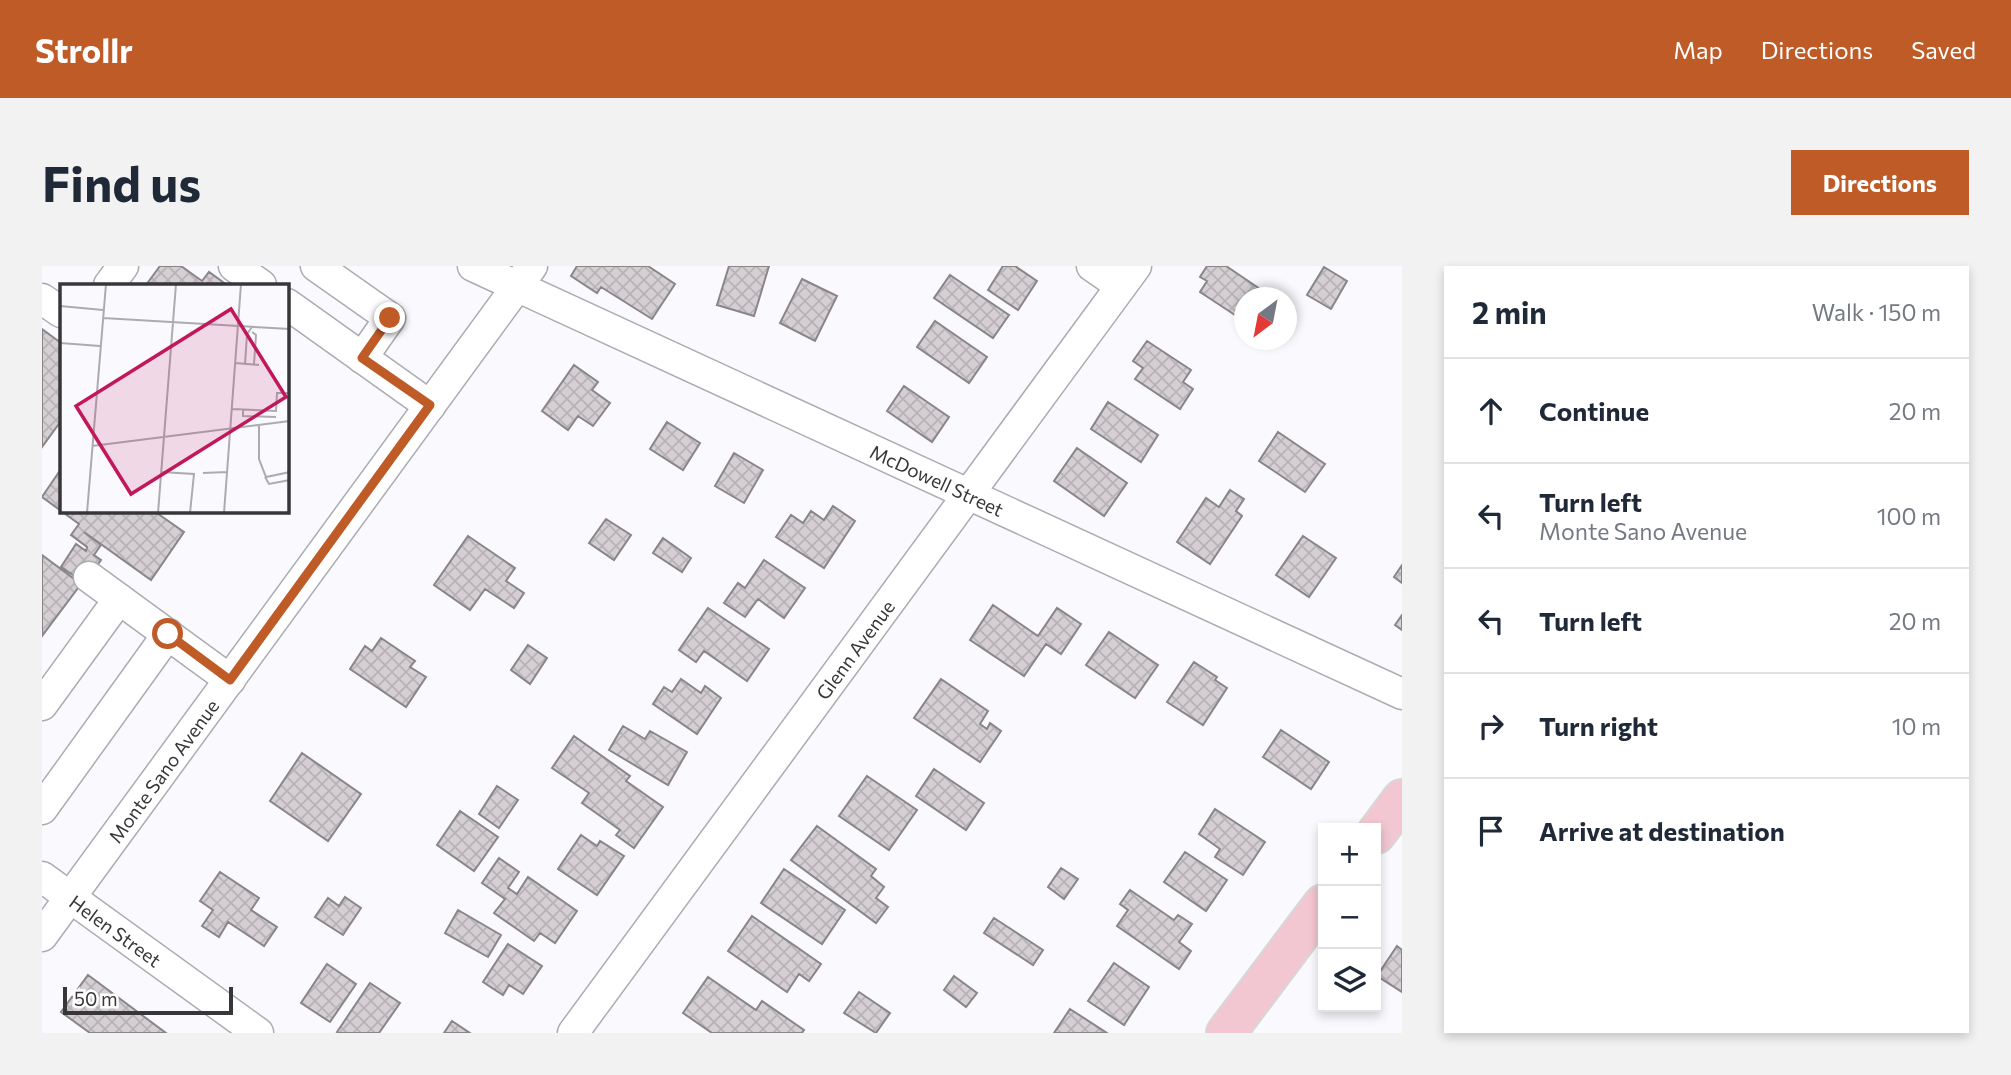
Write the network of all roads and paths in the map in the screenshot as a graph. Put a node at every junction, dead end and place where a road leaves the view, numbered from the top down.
1 (123, 266) edge
2 (234, 266) edge
3 (316, 266) edge
4 (473, 266) edge
5 (1092, 266) edge
6 (524, 276) edge
7 (1128, 276) edge
8 (110, 284) edge
9 (260, 284) edge
10 (42, 299) edge
11 (289, 305) edge
12 (60, 311) edge
13 (362, 358) junction
14 (430, 405) junction
15 (969, 495) junction
16 (89, 577) dead end
17 (119, 599) junction
18 (168, 634) junction
19 (230, 680) junction
20 (1402, 694) edge
21 (42, 705) edge
22 (1402, 799) edge
23 (42, 809) edge
24 (1381, 827) edge
25 (42, 877) edge
26 (71, 897) junction
27 (1318, 911) edge
28 (42, 936) edge
29 (258, 1033) edge
30 (573, 1033) edge
31 (1226, 1033) edge

1 - 8 street
2 - 9 street
3 - 13 street
4 - 6 street, McDowell Street
5 - 7 street
6 - 14 street, Monte Sano Avenue
6 - 15 street, McDowell Street
7 - 15 street, Glenn Avenue
10 - 12 street
11 - 13 street
13 - 14 street
14 - 19 street, Monte Sano Avenue
15 - 20 street, McDowell Street
15 - 30 street, Glenn Avenue
16 - 17 street
17 - 18 street
17 - 21 street
18 - 19 street
18 - 23 street
19 - 26 street, Monte Sano Avenue
22 - 24 main road
25 - 26 street, Helen Street
26 - 28 street, Monte Sano Avenue
26 - 29 street, Helen Street
27 - 31 main road

